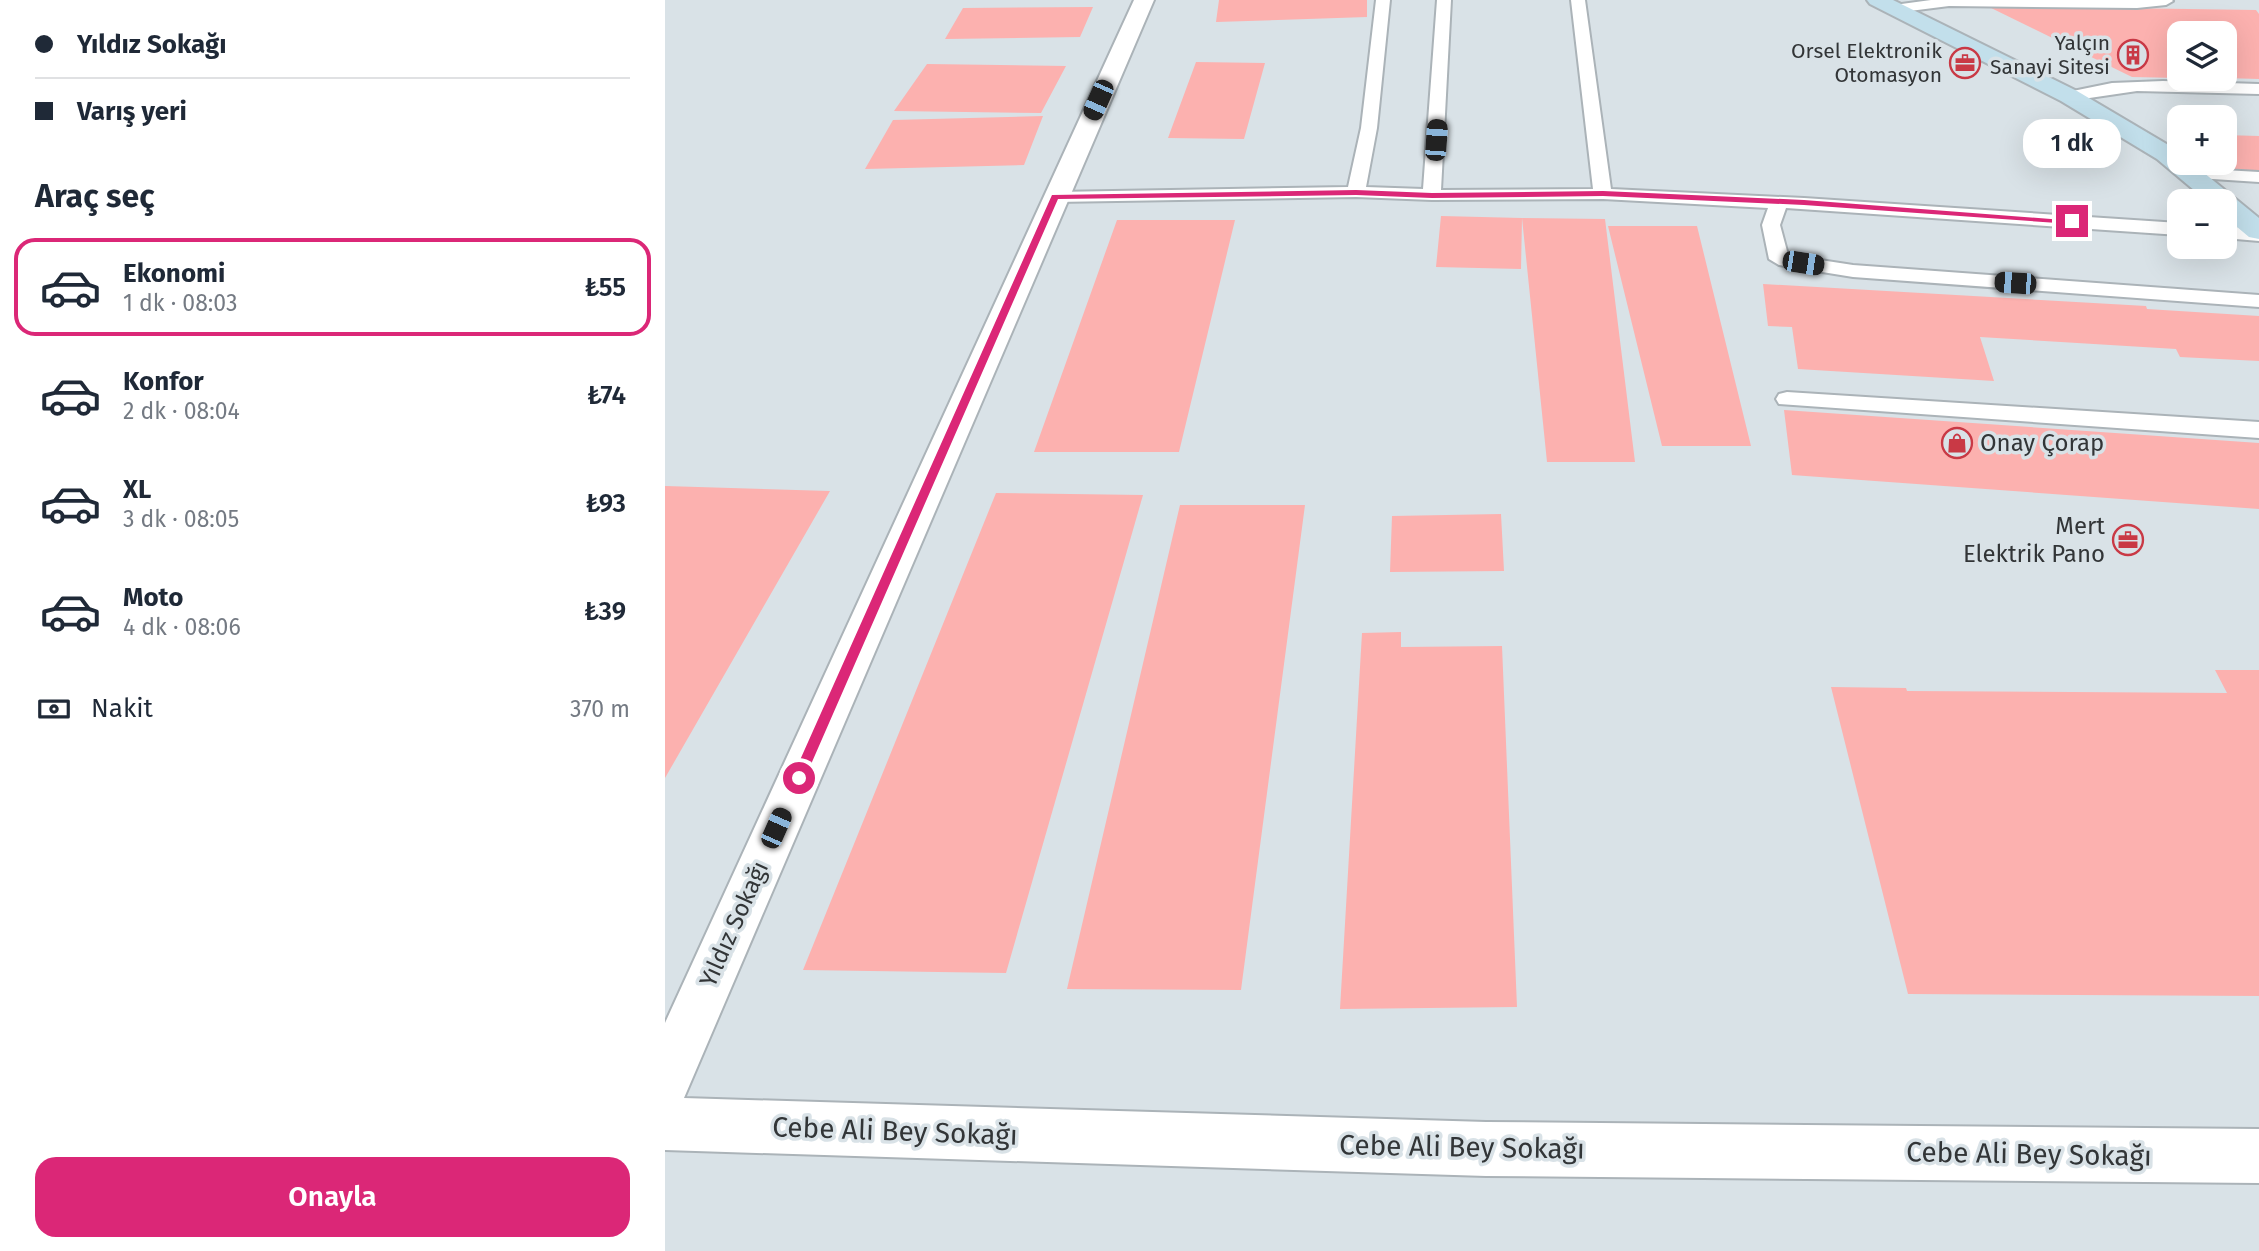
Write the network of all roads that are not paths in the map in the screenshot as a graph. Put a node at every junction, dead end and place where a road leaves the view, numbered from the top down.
1 (1144, 0) edge
2 (1383, 0) edge
3 (1444, 0) edge
4 (1578, 0) edge
5 (2166, 1) edge
6 (1886, 4) edge
7 (2259, 89) edge
8 (2069, 96) junction
9 (2167, 155) edge
10 (2190, 175) edge
11 (2224, 175) edge
12 (2259, 177) edge
13 (2207, 189) edge
14 (1356, 192) junction
15 (1603, 194) junction
16 (1432, 195) junction
17 (1055, 197) junction
18 (1779, 203) junction
19 (2237, 214) edge
20 (2167, 228) edge
21 (2237, 232) edge
22 (2259, 233) edge
23 (2259, 301) edge
24 (1787, 398) dead end
25 (2259, 430) edge
26 (665, 1081) edge
27 (665, 1124) edge
28 (2259, 1156) edge

1 - 17 street, Yıldız Sokağı
2 - 14 lane
3 - 16 lane
4 - 15 lane
5 - 6 lane
6 - 8 main road
7 - 8 lane
8 - 9 main road
10 - 13 main road
11 - 12 lane
14 - 16 lane
14 - 17 lane
15 - 16 lane
15 - 18 lane
17 - 26 street, Yıldız Sokağı
18 - 20 lane
18 - 23 lane
19 - 22 main road
21 - 22 lane
24 - 25 lane
27 - 28 street, Cebe Ali Bey Sokağı

